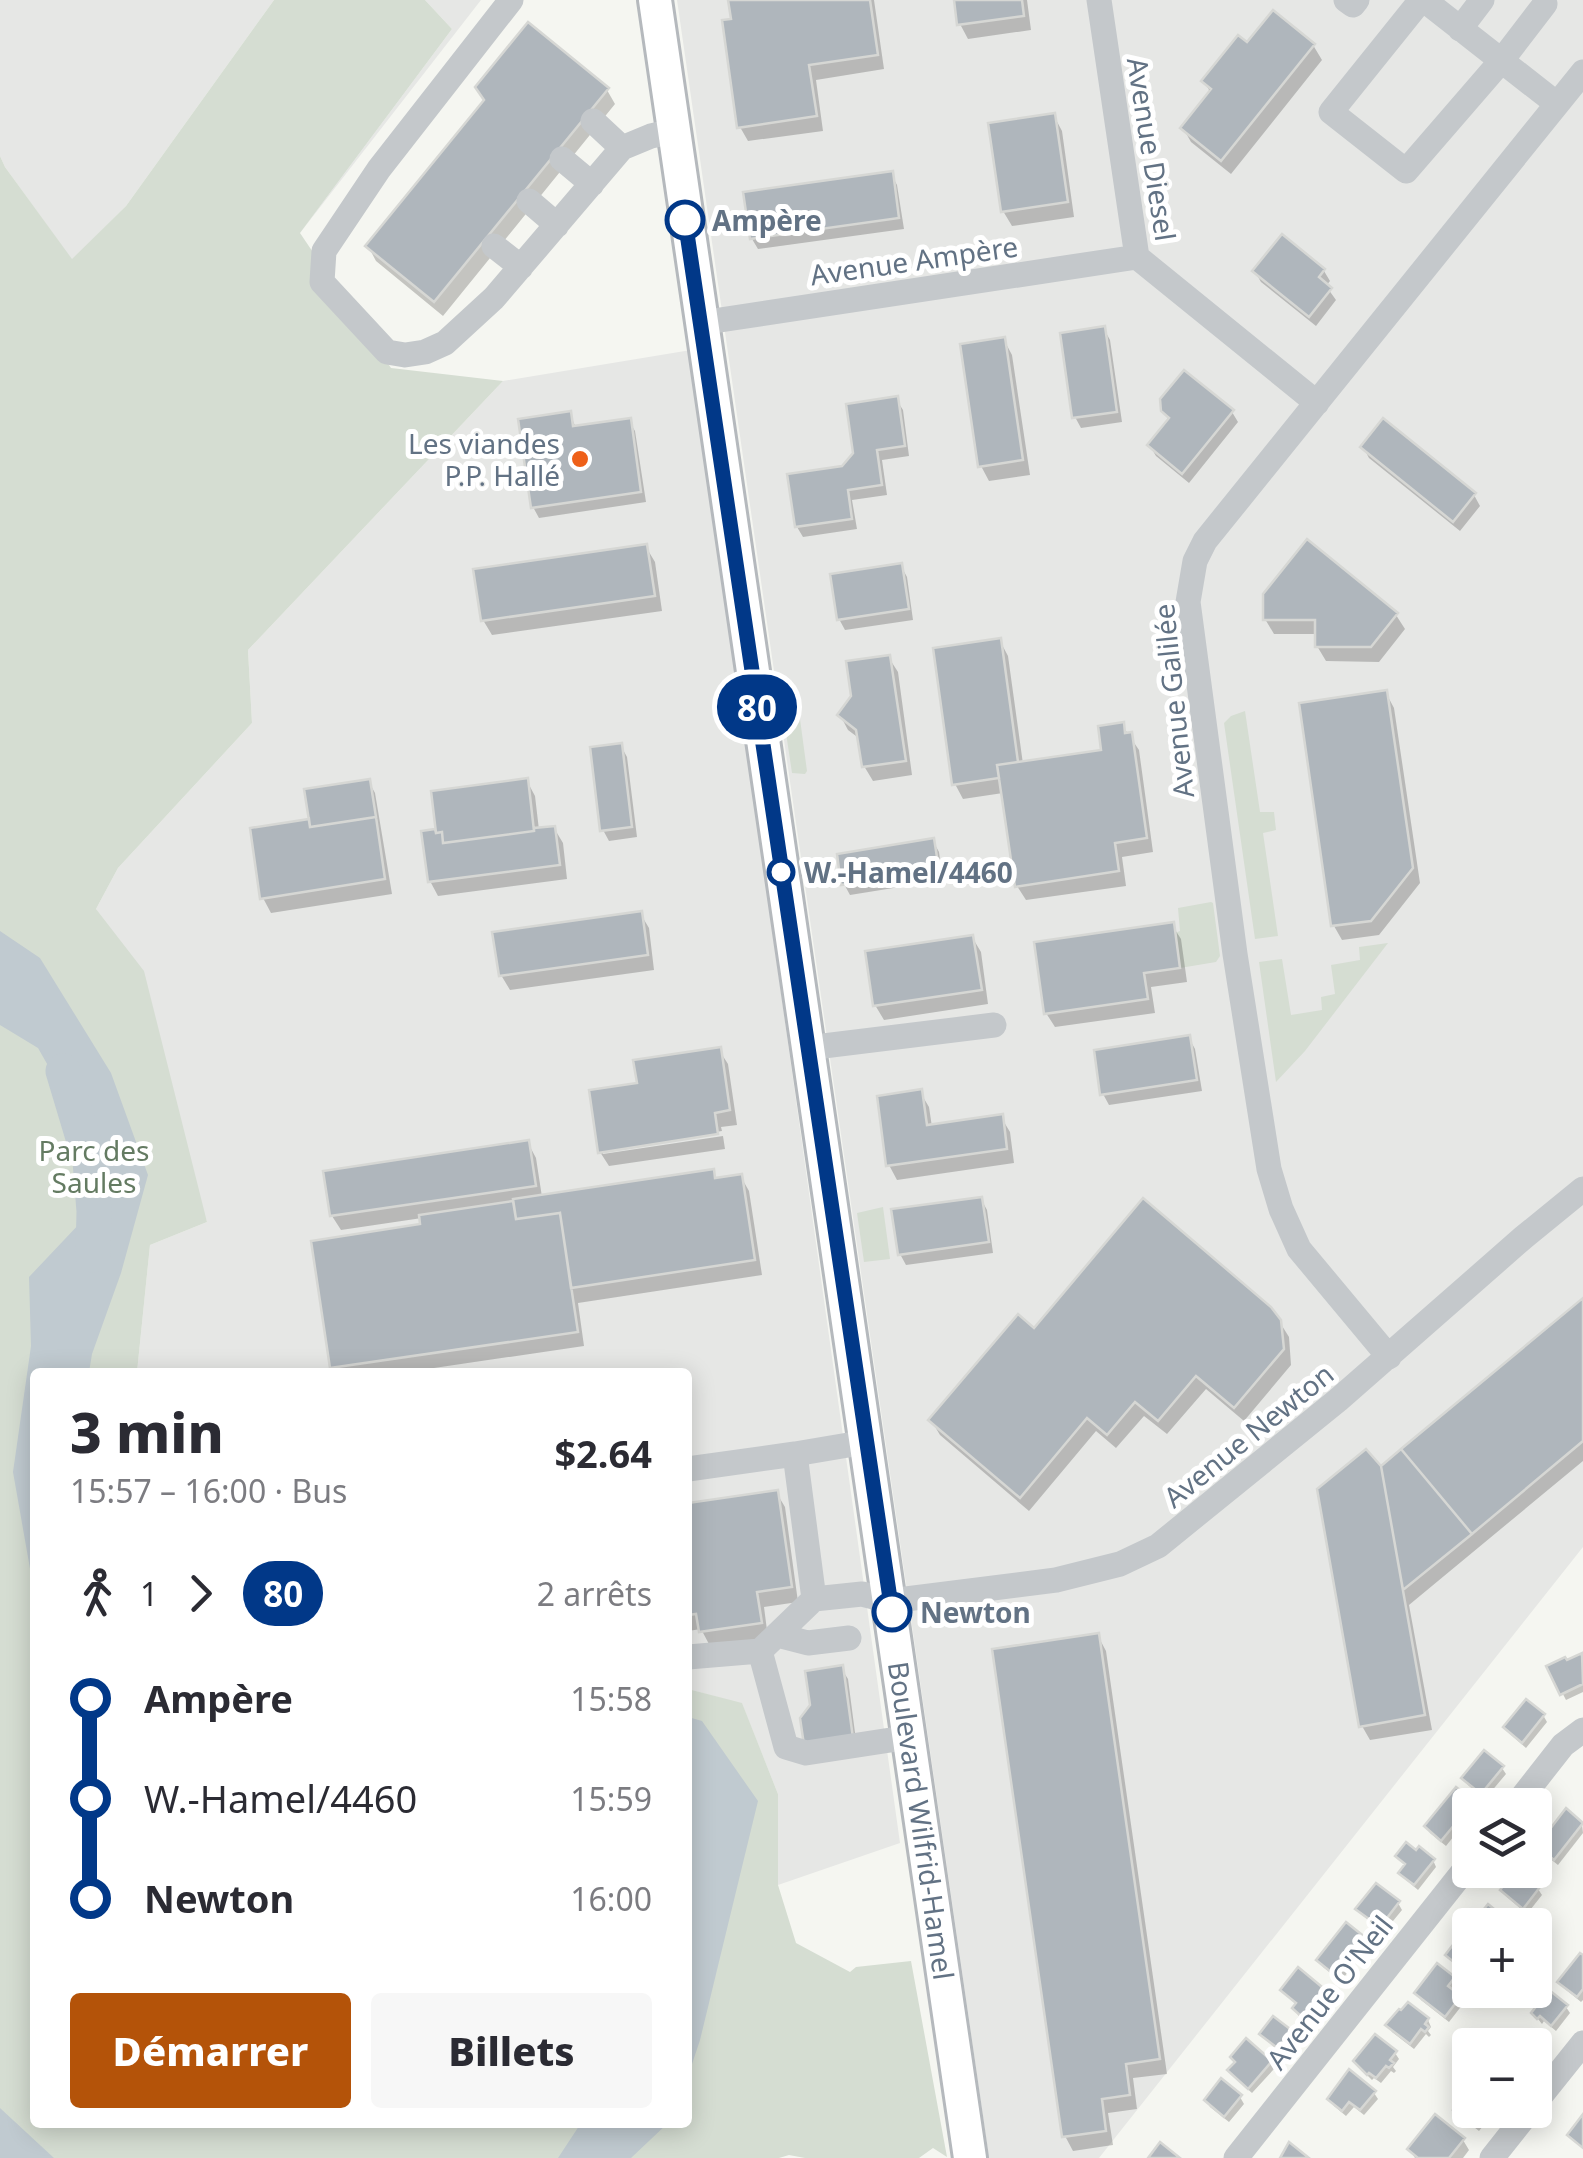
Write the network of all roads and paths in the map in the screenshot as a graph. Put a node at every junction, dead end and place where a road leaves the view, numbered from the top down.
1 (511, 0) edge
2 (654, 0) edge
3 (1099, 0) edge
4 (1346, 0) edge
5 (1357, 0) edge
6 (1422, 0) edge
7 (1482, 0) edge
8 (1544, 4) dead end
9 (1460, 29) junction
10 (1502, 60) junction
11 (1583, 72) edge
12 (1557, 104) junction
13 (592, 122) dead end
14 (673, 130) junction
15 (622, 148) junction
16 (562, 159) dead end
17 (592, 184) junction
18 (529, 201) dead end
19 (557, 225) junction
20 (494, 246) dead end
21 (1137, 258) junction
22 (521, 267) junction
23 (700, 323) junction
24 (1318, 403) junction
25 (994, 1025) dead end
26 (807, 1048) junction
27 (1583, 1189) edge
28 (1390, 1357) junction
29 (866, 1442) junction
30 (795, 1454) junction
31 (692, 1468) edge
32 (814, 1600) junction
33 (890, 1602) junction
34 (849, 1638) dead end
35 (769, 1643) junction
36 (692, 1656) edge
37 (1583, 1730) edge
38 (910, 1736) junction
39 (1530, 1788) edge
40 (1452, 1885) edge
41 (1583, 2042) edge
42 (1552, 2081) edge
43 (1516, 2128) edge
44 (968, 2157) edge
45 (1236, 2158) edge
46 (1492, 2158) edge

1 - 22 street
2 - 14 main road, Boulevard Wilfrid-Hamel
3 - 21 street, Avenue Diesel
4 - 5 street
6 - 9 street
6 - 10 street
7 - 9 street
8 - 10 street
9 - 10 street
10 - 12 street
11 - 12 street, Avenue Galilée
12 - 24 street, Avenue Galilée
13 - 15 street
14 - 15 street
14 - 23 main road, Boulevard Wilfrid-Hamel
15 - 17 street
16 - 17 street
17 - 19 street
18 - 19 street
19 - 22 street
20 - 22 street
21 - 23 street, Avenue Ampère
21 - 24 street, Avenue Diesel
23 - 26 main road, Boulevard Wilfrid-Hamel
24 - 28 street, Avenue Galilée
25 - 26 street
26 - 29 main road, Boulevard Wilfrid-Hamel
27 - 28 street, Avenue Newton
28 - 33 street, Avenue Newton
29 - 30 street
29 - 33 main road, Boulevard Wilfrid-Hamel
30 - 31 street
30 - 32 street
32 - 33 street, Avenue Newton
32 - 35 street
33 - 38 main road, Boulevard Wilfrid-Hamel
34 - 35 street
35 - 36 street
35 - 38 street
37 - 39 street
38 - 44 main road, Boulevard Wilfrid-Hamel
40 - 45 street, Avenue O'Neil
41 - 42 street
43 - 46 street

